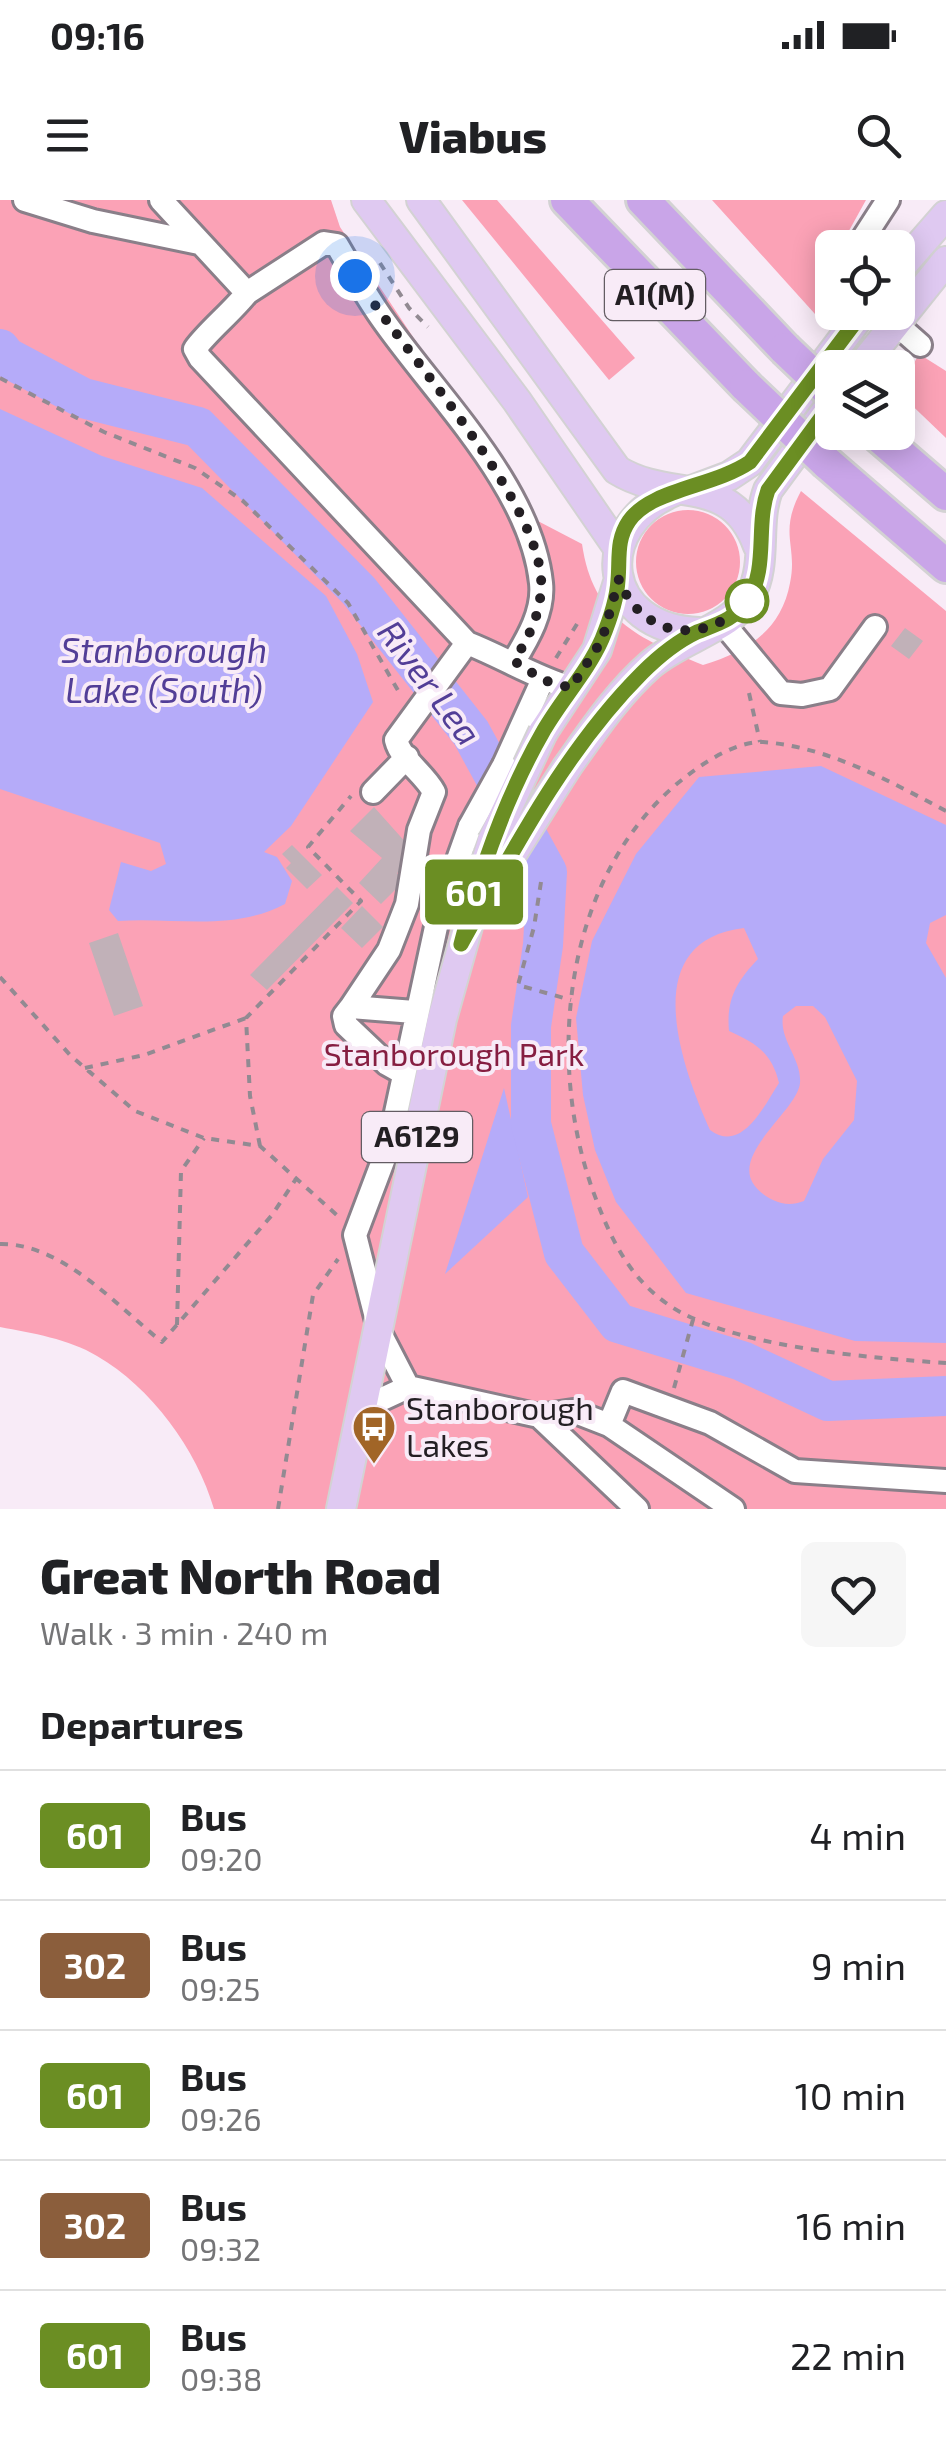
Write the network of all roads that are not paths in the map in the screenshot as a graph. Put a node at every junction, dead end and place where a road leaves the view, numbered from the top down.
1 (25, 200) edge
2 (161, 200) edge
3 (366, 200) edge
4 (421, 200) edge
5 (567, 200) edge
6 (643, 200) edge
7 (888, 200) edge
8 (946, 215) edge
9 (868, 230) edge
10 (199, 243) junction
11 (915, 251) edge
12 (946, 261) edge
13 (247, 292) junction
14 (915, 299) edge
15 (849, 330) edge
16 (890, 330) edge
17 (902, 330) edge
18 (920, 345) dead end
19 (874, 350) edge
20 (815, 378) edge
21 (815, 426) edge
22 (895, 450) edge
23 (684, 490) junction
24 (946, 494) edge
25 (758, 546) junction
26 (618, 548) junction
27 (946, 566) edge
28 (619, 579) junction
29 (874, 627) dead end
30 (720, 633) junction
31 (467, 643) junction
32 (514, 661) junction
33 (543, 680) junction
34 (571, 688) junction
35 (406, 757) junction
36 (365, 791) road end
37 (489, 843) junction
38 (352, 1007) junction
39 (414, 1012) junction
40 (403, 1073) junction
41 (380, 1333) junction
42 (408, 1387) junction
43 (365, 1407) junction
44 (538, 1416) junction
45 (610, 1424) junction
46 (946, 1481) edge
47 (340, 1509) edge
48 (637, 1509) edge
49 (732, 1509) edge

1 - 10 lane
2 - 10 lane
3 - 26 main road
4 - 23 main road
5 - 27 highway, A1(M), bridge
6 - 20 highway, A1(M), bridge
7 - 9 lane
8 - 11 main road
10 - 13 lane
12 - 14 main road
13 - 31 lane
13 - 32 lane
15 - 23 main road
16 - 19 main road
17 - 18 lane
21 - 25 main road
22 - 24 highway
23 - 25 main road
23 - 26 main road
25 - 30 main road
26 - 28 main road
28 - 30 main road
28 - 34 main road, A6129
29 - 30 lane
30 - 37 main road, A6129, bridge
31 - 32 lane
31 - 35 lane
32 - 33 lane
33 - 34 lane
33 - 37 lane, bridge
34 - 37 main road, A6129, bridge
35 - 36 lane
35 - 38 lane
37 - 39 lane
37 - 41 main road, A6129
38 - 39 lane
38 - 40 lane
39 - 40 lane
40 - 41 lane
41 - 42 lane
41 - 43 main road, A6129
42 - 43 lane
42 - 44 lane
43 - 47 main road, A6129
44 - 45 lane
44 - 48 lane
45 - 46 lane
45 - 49 lane

